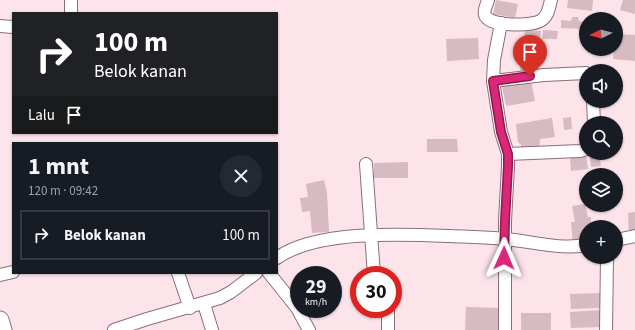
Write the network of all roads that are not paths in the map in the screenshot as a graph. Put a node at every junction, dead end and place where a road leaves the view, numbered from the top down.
1 (71, 0) edge
2 (488, 0) edge
3 (551, 0) edge
4 (71, 12) edge
5 (501, 23) junction
6 (0, 26) edge
7 (12, 27) edge
8 (579, 73) edge
9 (493, 81) junction
10 (579, 151) edge
11 (508, 154) junction
12 (366, 164) dead end
13 (371, 236) junction
14 (635, 236) edge
15 (505, 239) junction
16 (623, 239) edge
17 (579, 246) edge
18 (278, 257) edge
19 (607, 264) edge
20 (373, 266) edge
21 (12, 272) edge
22 (178, 274) edge
23 (255, 274) edge
24 (270, 274) edge
25 (0, 275) edge
26 (204, 304) junction
27 (190, 308) junction
28 (388, 318) edge
29 (0, 320) edge
30 (3, 330) edge
31 (114, 330) edge
32 (212, 330) edge
33 (308, 330) edge
34 (388, 330) edge
35 (505, 330) edge
36 (606, 330) edge

1 - 4 street
2 - 5 street
3 - 5 street
5 - 9 street
6 - 7 street
8 - 9 street
9 - 11 street
10 - 11 street
11 - 15 street
12 - 13 street
13 - 15 street
13 - 18 street
13 - 20 street
14 - 16 street
15 - 17 street
15 - 35 street
19 - 36 street
21 - 25 street
22 - 27 street
23 - 26 street
24 - 33 street
26 - 27 street
26 - 32 street
27 - 31 street
28 - 34 street
29 - 30 street

